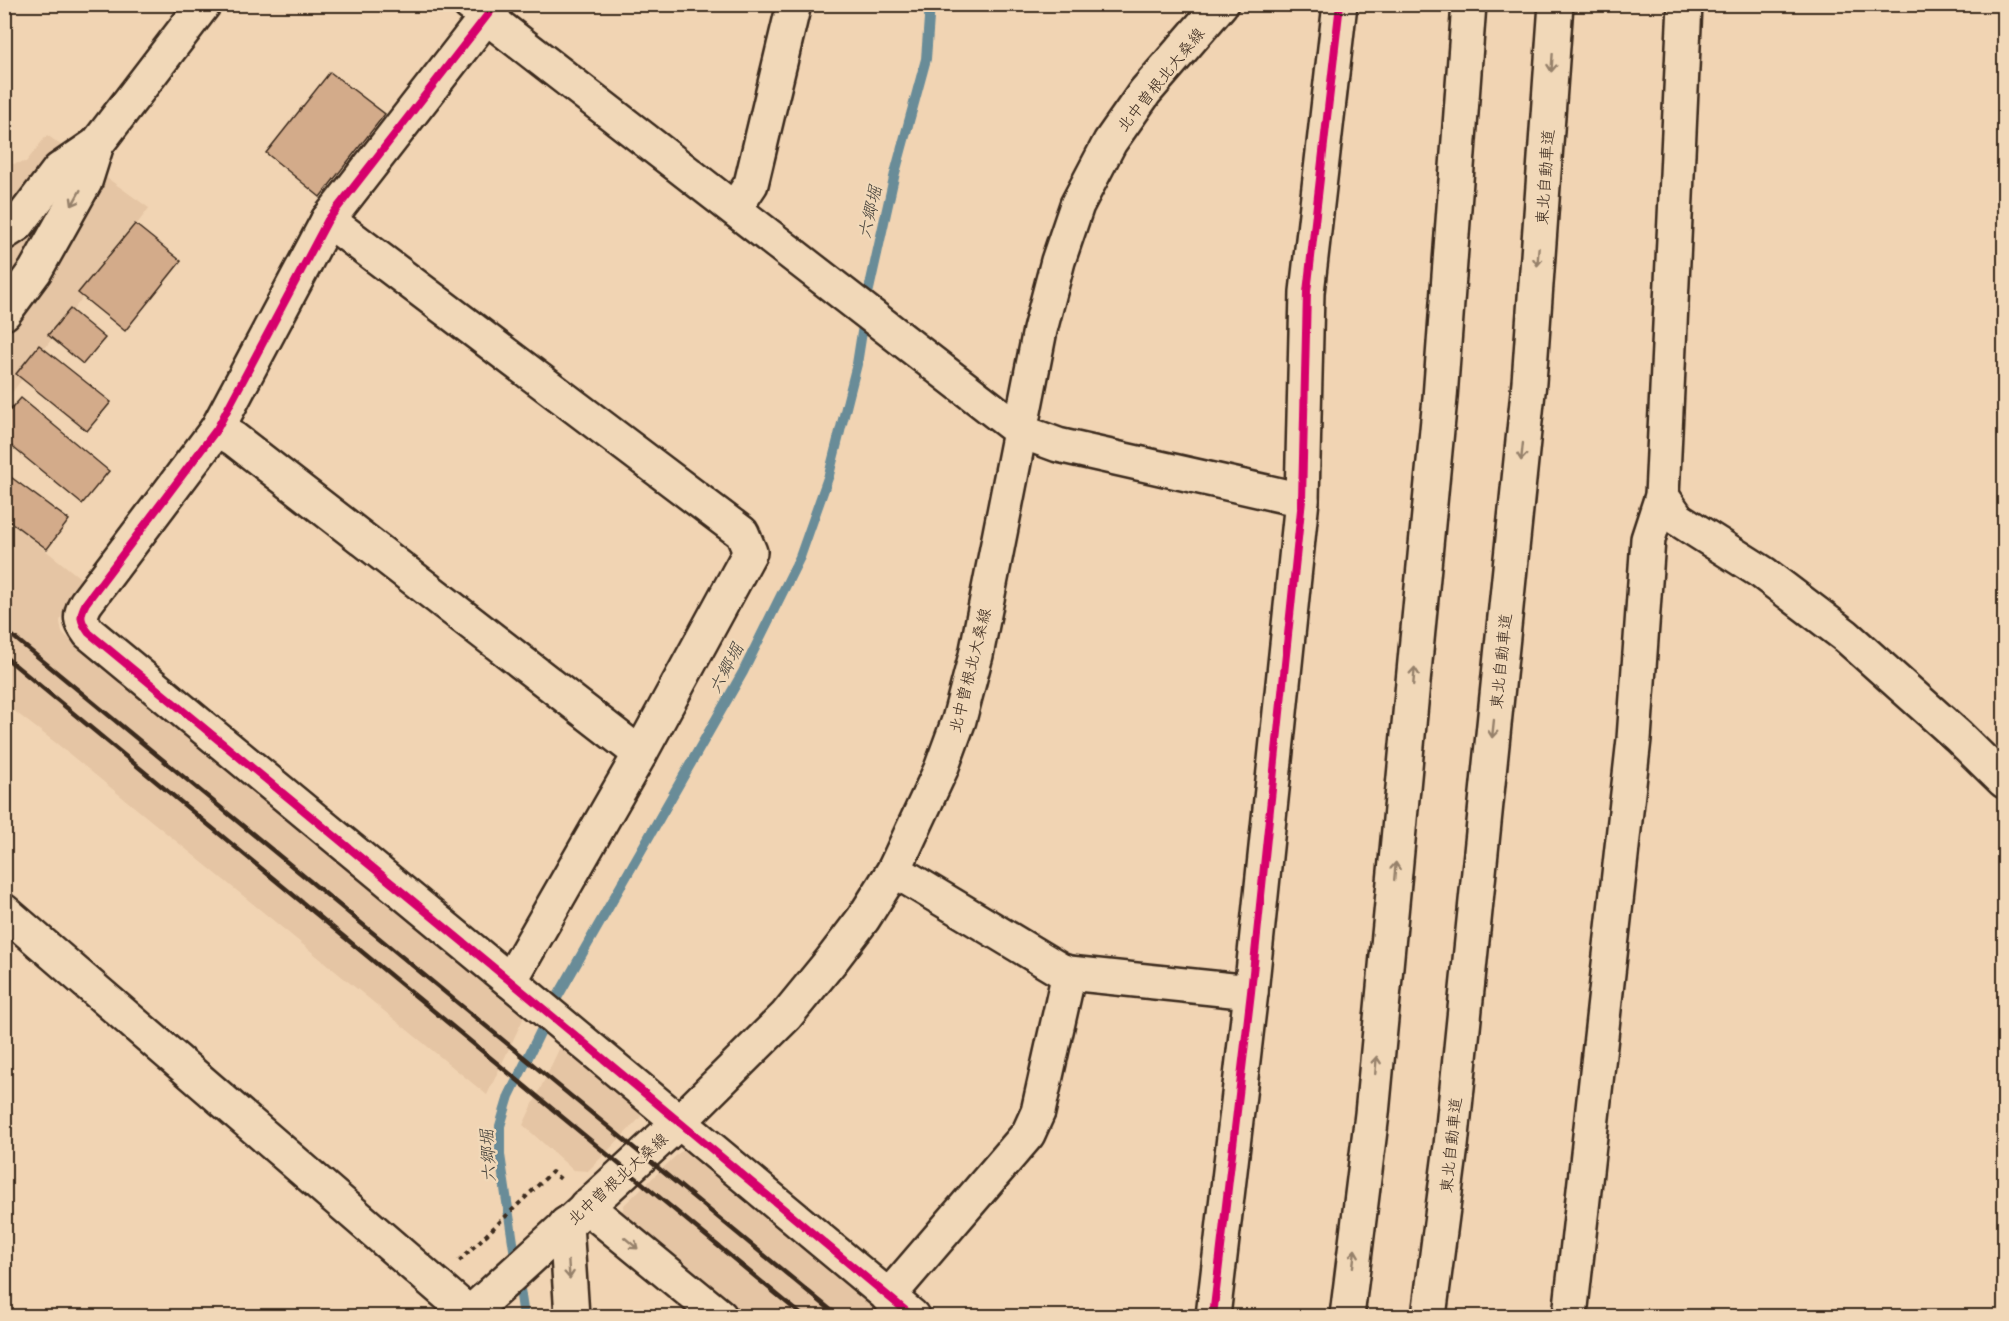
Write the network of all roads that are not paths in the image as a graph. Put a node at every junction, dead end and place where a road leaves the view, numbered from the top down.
1 (204, 4) edge
2 (794, 4) edge
3 (1221, 4) edge
4 (1340, 4) edge
5 (1468, 4) edge
6 (1556, 4) edge
7 (1685, 4) edge
8 (484, 9) edge
9 (97, 144) junction
10 (735, 208) junction
11 (328, 220) junction
12 (4, 233) edge
13 (4, 313) edge
14 (217, 429) junction
15 (1020, 431) junction
16 (1662, 496) junction
17 (1302, 500) junction
18 (640, 754) junction
19 (2004, 781) edge
20 (894, 870) junction
21 (4, 911) edge
22 (1069, 973) junction
23 (521, 989) junction
24 (1251, 992) junction
25 (678, 1123) junction
26 (566, 1214) junction
27 (900, 1307) edge
28 (469, 1315) edge
29 (572, 1317) edge
30 (720, 1317) edge
31 (1213, 1317) edge
32 (1347, 1317) edge
33 (1429, 1317) edge
34 (1570, 1317) edge

1 - 9 main road
2 - 10 main road
3 - 15 main road, 北中曽根北大桑線
4 - 17 main road
32 -> 5 main road
6 -> 33 main road, 東北自動車道
7 - 16 main road
8 - 10 main road
8 - 11 main road
9 - 12 main road
9 -> 13 main road
10 - 15 main road
11 - 14 main road
11 - 18 main road
14 - 18 main road
14 - 23 main road
15 - 17 main road
15 - 20 main road, 北中曽根北大桑線
16 - 19 main road
16 - 34 main road
17 - 24 main road
18 - 23 main road
20 - 22 main road
20 - 25 main road, 北中曽根北大桑線
21 - 28 main road
22 - 24 main road
22 - 27 main road
23 - 25 main road
24 - 31 main road
25 - 26 main road, 北中曽根北大桑線
25 - 27 main road
26 - 28 main road, 北中曽根北大桑線
26 -> 29 main road
26 -> 30 main road

